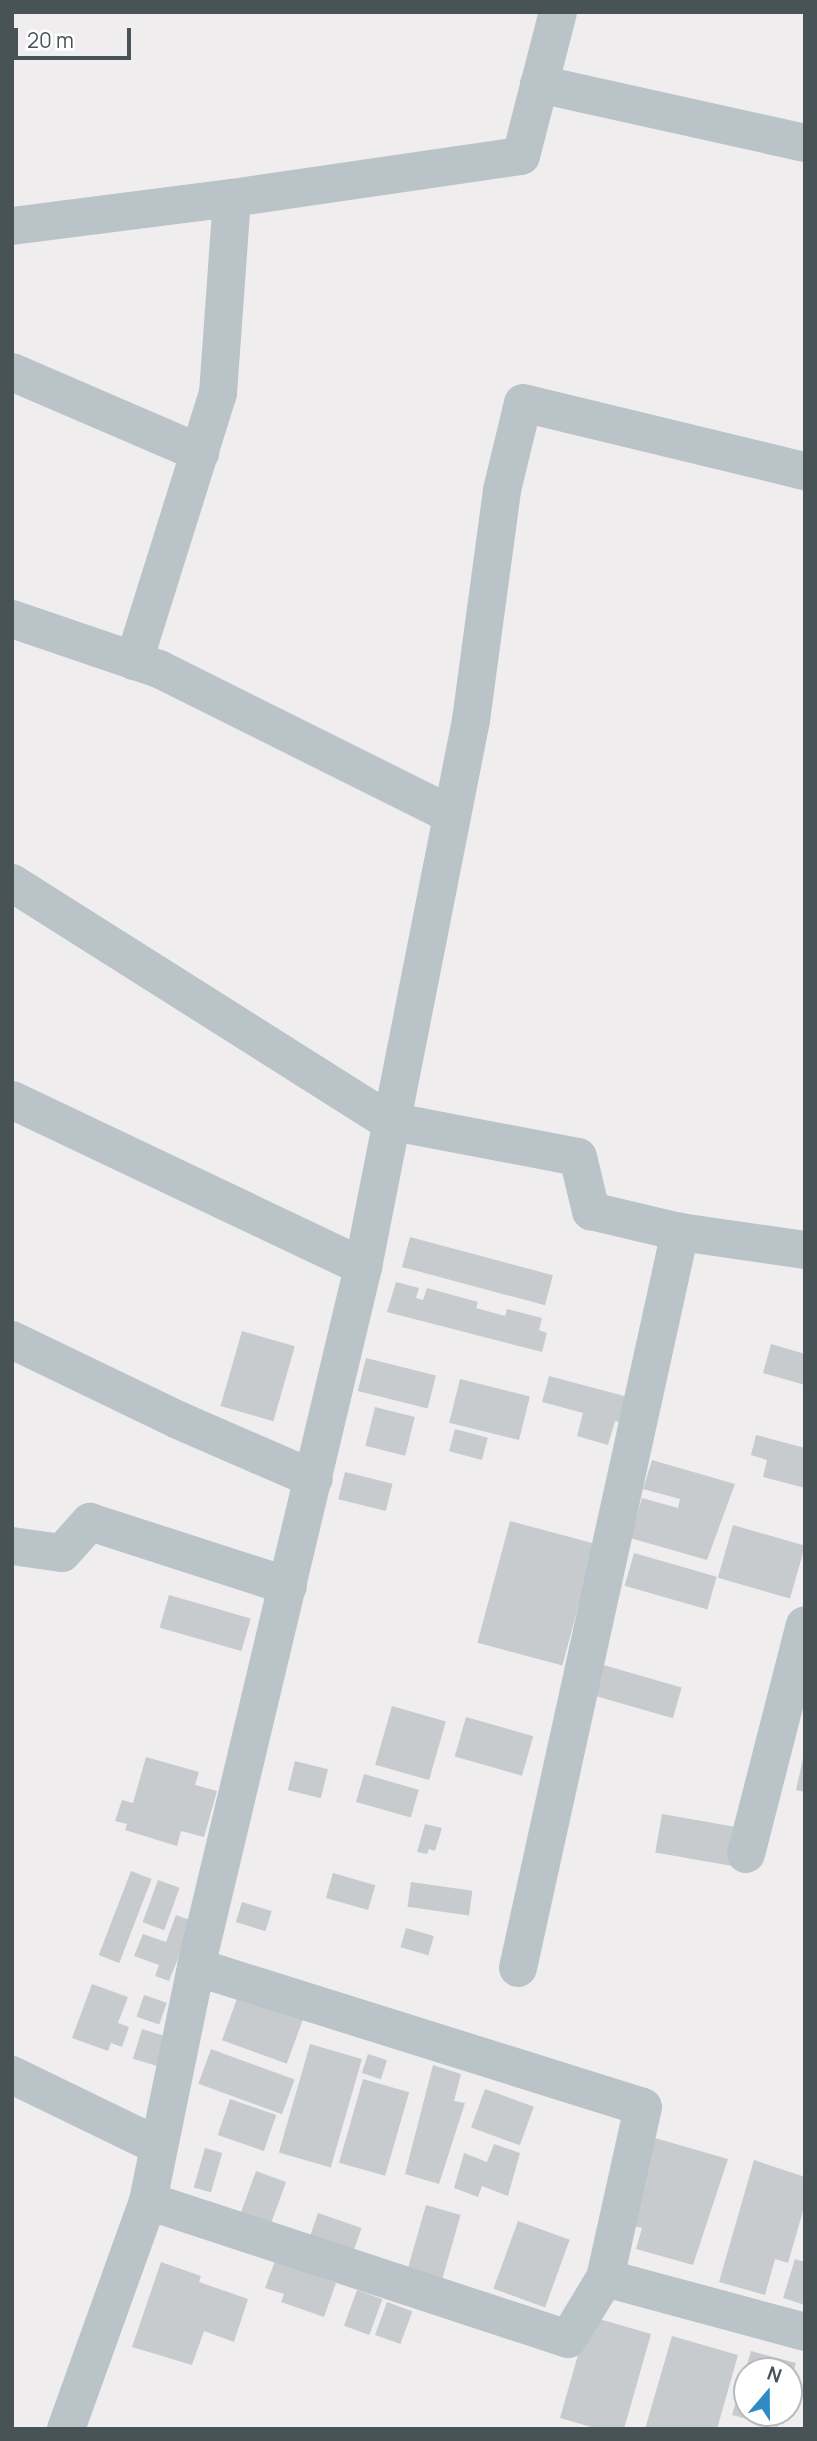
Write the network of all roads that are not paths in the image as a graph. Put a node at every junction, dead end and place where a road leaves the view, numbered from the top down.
1 (558, 12) edge
2 (539, 84) junction
3 (805, 143) edge
4 (232, 198) junction
5 (12, 226) edge
6 (12, 372) edge
7 (200, 453) junction
8 (805, 471) edge
9 (12, 619) edge
10 (134, 661) junction
11 (452, 815) junction
12 (12, 883) edge
13 (12, 1100) edge
14 (389, 1121) junction
15 (680, 1232) junction
16 (805, 1250) edge
17 (363, 1267) junction
18 (12, 1340) edge
19 (314, 1479) junction
20 (12, 1546) edge
21 (288, 1586) junction
22 (805, 1625) edge
23 (747, 1854) dead end
24 (196, 1967) junction
25 (518, 1968) dead end
26 (12, 2075) edge
27 (158, 2146) junction
28 (148, 2201) junction
29 (605, 2278) junction
30 (805, 2332) edge
31 (66, 2429) edge

1 - 2 street
2 - 3 street
2 - 4 street
4 - 5 street
4 - 7 street
6 - 7 street
7 - 10 street
8 - 11 street
9 - 10 street
10 - 11 street
11 - 14 street
12 - 14 street
13 - 17 street
14 - 15 street
14 - 17 street
15 - 16 street
15 - 25 street
17 - 19 street
18 - 19 street
19 - 21 street
20 - 21 street
21 - 24 street
22 - 23 street
24 - 27 street
24 - 29 street
26 - 27 street
27 - 28 street
28 - 29 street
28 - 31 street
29 - 30 street

